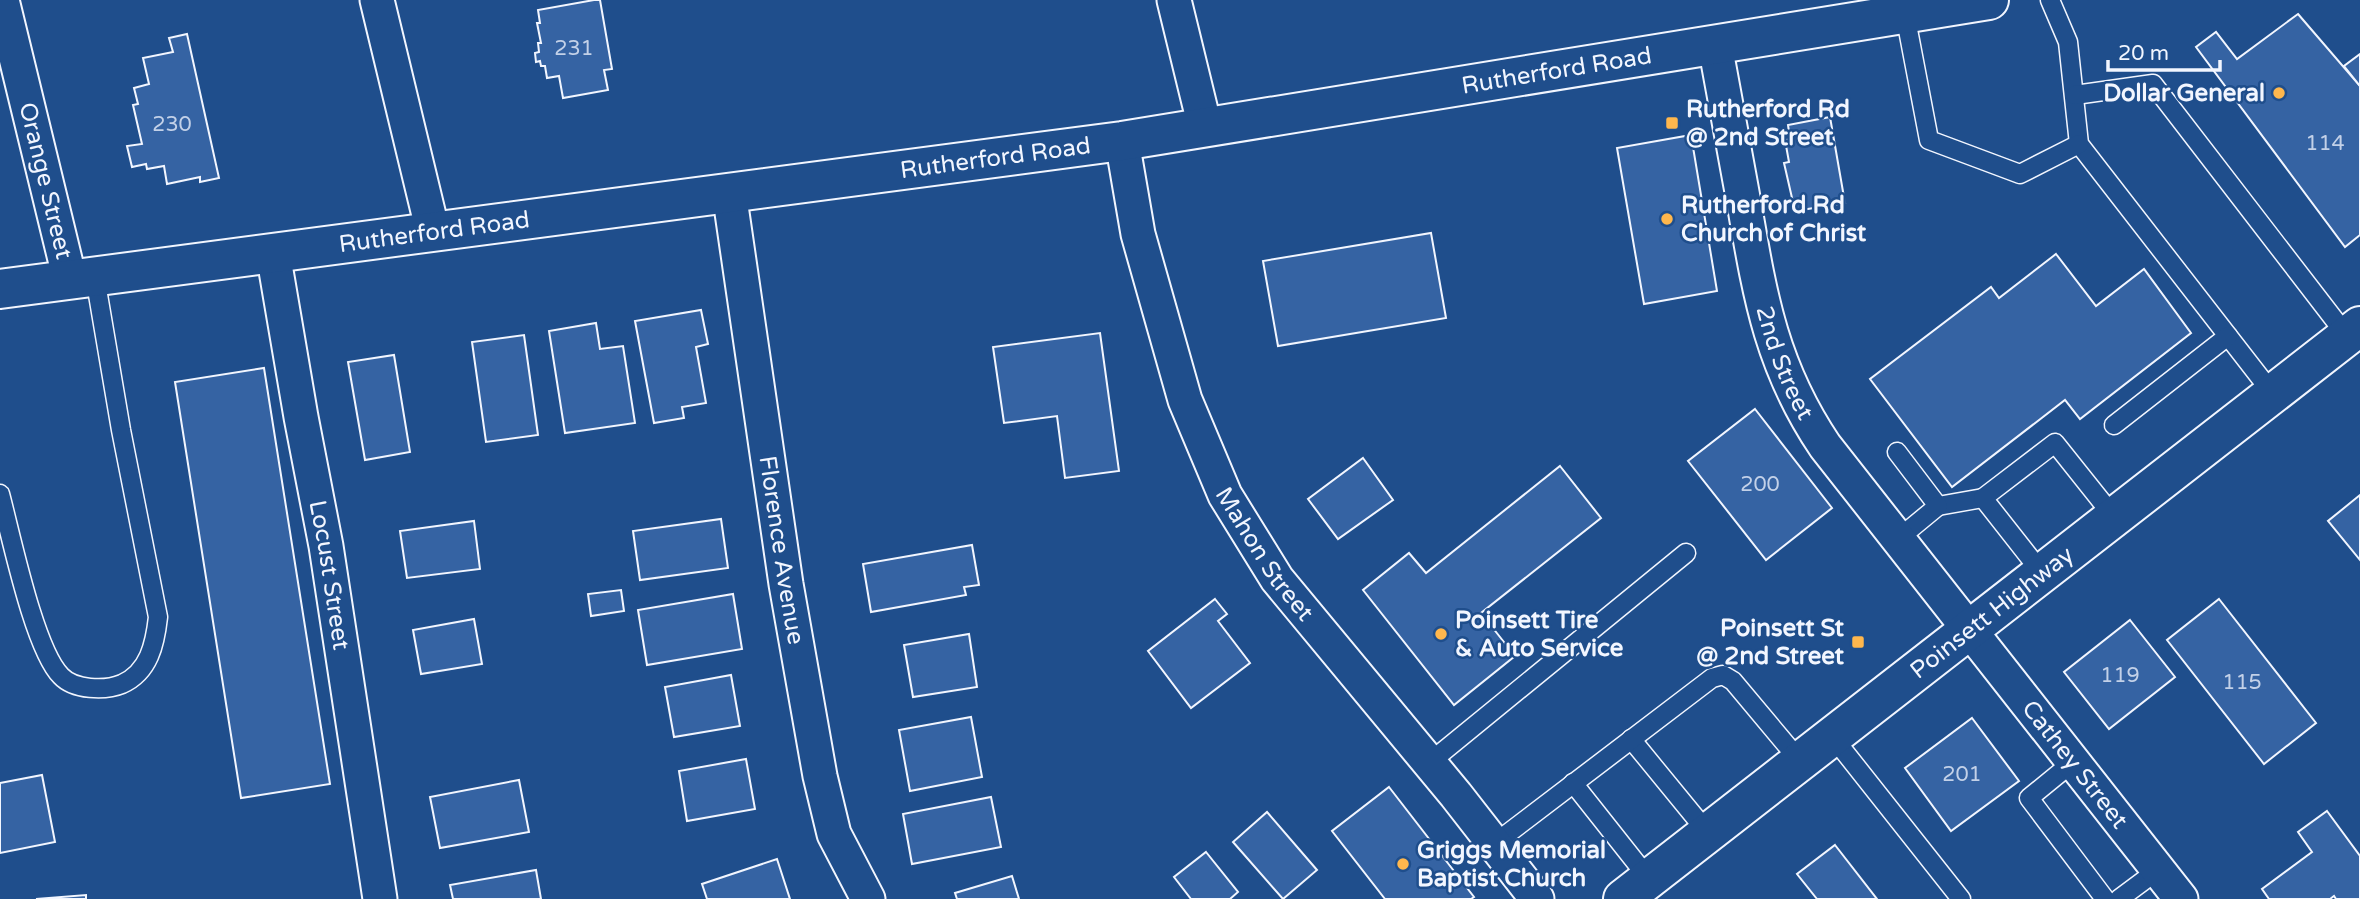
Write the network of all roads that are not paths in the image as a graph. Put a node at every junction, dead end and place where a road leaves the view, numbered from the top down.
1 (2, 0) edge
2 (377, 0) edge
3 (1174, 0) edge
4 (2050, 0) edge
5 (1965, 2) edge
6 (1852, 11) edge
7 (1905, 14) junction
8 (1715, 44) junction
9 (2075, 95) junction
10 (1206, 127) junction
11 (1122, 141) junction
12 (2079, 144) junction
13 (729, 192) junction
14 (433, 232) junction
15 (273, 253) junction
16 (83, 278) junction
17 (0, 289) edge
18 (2354, 331) edge
19 (2228, 336) junction
20 (2273, 394) junction
21 (2114, 425) dead end
22 (1897, 452) dead end
23 (0, 494) edge
24 (1983, 498) junction
25 (1938, 506) junction
26 (2114, 517) junction
27 (1898, 539) junction
28 (1686, 553) dead end
29 (2042, 573) junction
30 (1969, 630) junction
31 (1832, 736) junction
32 (1631, 739) junction
33 (1800, 761) junction
34 (2073, 762) junction
35 (1429, 763) junction
36 (1573, 783) junction
37 (1708, 833) junction
38 (1493, 844) junction
39 (2158, 870) junction
40 (1636, 889) edge
41 (380, 899) edge
42 (868, 899) edge
43 (1537, 899) edge
44 (1961, 899) edge
45 (2105, 899) edge
46 (2119, 899) edge
47 (2181, 899) edge

1 - 16 street, Orange Street
2 - 14 street
3 - 10 street
4 - 9 lane
5 - 7 main road, Rutherford Road
6 - 7 main road, Rutherford Road
6 - 8 main road, Rutherford Road
7 - 12 lane
8 - 10 main road, Rutherford Road
8 - 27 street, 2nd Street
9 - 12 lane
9 - 18 lane
10 - 11 main road, Rutherford Road
11 - 13 main road, Rutherford Road
11 - 35 street, Mahon Street
12 - 19 lane
13 - 14 main road, Rutherford Road
13 - 42 street, Florence Avenue
14 - 15 main road, Rutherford Road
15 - 16 main road, Rutherford Road
15 - 41 street, Locust Street
16 - 17 main road, Rutherford Road
16 - 23 lane
18 - 20 main road, Poinsett Highway
19 - 20 lane
19 - 21 lane
20 - 26 main road, Poinsett Highway
22 - 25 lane
24 - 25 lane
24 - 26 lane
24 - 29 lane
25 - 27 lane
26 - 29 main road, Poinsett Highway
27 - 30 street, 2nd Street
28 - 35 lane
29 - 30 main road, Poinsett Highway
30 - 31 main road, Poinsett Highway
30 - 34 street, Cathey Street
31 - 33 main road, Poinsett Highway
31 - 44 lane
32 - 33 lane
32 - 36 lane
32 - 37 lane
33 - 37 main road, Poinsett Highway
34 - 39 street, Cathey Street
34 - 45 lane
35 - 38 street, Mahon Street
36 - 38 lane
36 - 40 lane
37 - 40 main road, Poinsett Highway
38 - 43 street, Mahon Street
39 - 46 lane
39 - 47 street, Cathey Street

